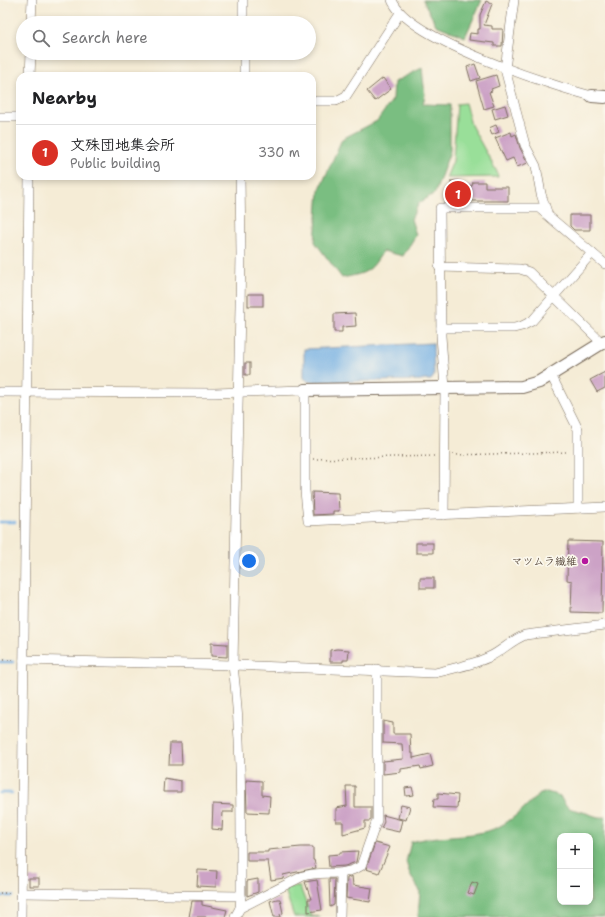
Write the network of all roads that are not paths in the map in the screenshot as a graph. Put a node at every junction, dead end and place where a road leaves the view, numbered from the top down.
1 (32, 0) edge
2 (243, 0) edge
3 (392, 0) edge
4 (514, 0) edge
5 (400, 13) junction
6 (31, 16) edge
7 (244, 16) edge
8 (30, 60) edge
9 (244, 60) edge
10 (505, 69) junction
11 (30, 72) edge
12 (244, 72) edge
13 (592, 96) joint
14 (605, 97) edge
15 (316, 101) edge
16 (0, 117) edge
17 (16, 117) edge
18 (29, 180) edge
19 (240, 180) edge
20 (549, 217) junction
21 (592, 253) junction
22 (605, 264) edge
23 (439, 267) junction
24 (554, 296) junction
25 (441, 328) junction
26 (604, 342) edge
27 (551, 375) junction
28 (445, 388) junction
29 (305, 390) junction
30 (0, 392) edge
31 (238, 392) junction
32 (26, 393) junction
33 (578, 508) junction
34 (605, 508) edge
35 (444, 515) junction
36 (605, 625) edge
37 (24, 660) junction
38 (233, 665) junction
39 (377, 669) junction
40 (341, 874) junction
41 (21, 893) junction
42 (241, 896) junction
43 (240, 908) junction
44 (21, 917) edge
45 (235, 917) edge
46 (340, 917) edge

1 - 6 street
2 - 7 street
3 - 5 street
4 - 10 street
5 - 10 street
5 - 15 street
8 - 11 street
9 - 12 street
10 - 13 street
10 - 20 street
13 - 14 street
16 - 17 street
18 - 32 street
19 - 31 street
20 - 21 street
20 - 23 street
21 - 22 street
21 - 24 street
23 - 24 street
23 - 25 street
24 - 25 street
24 - 26 street
25 - 28 street
26 - 27 street
27 - 28 street
27 - 33 street
28 - 29 street
28 - 35 street
29 - 31 street
29 - 35 street
30 - 32 street
31 - 32 street
31 - 38 street
32 - 37 street
33 - 34 street
33 - 35 street
36 - 39 street
37 - 38 street
37 - 41 street
38 - 39 street
38 - 42 street
39 - 40 street
40 - 43 street
40 - 46 street
41 - 42 street
41 - 44 street
42 - 43 street
43 - 45 street

